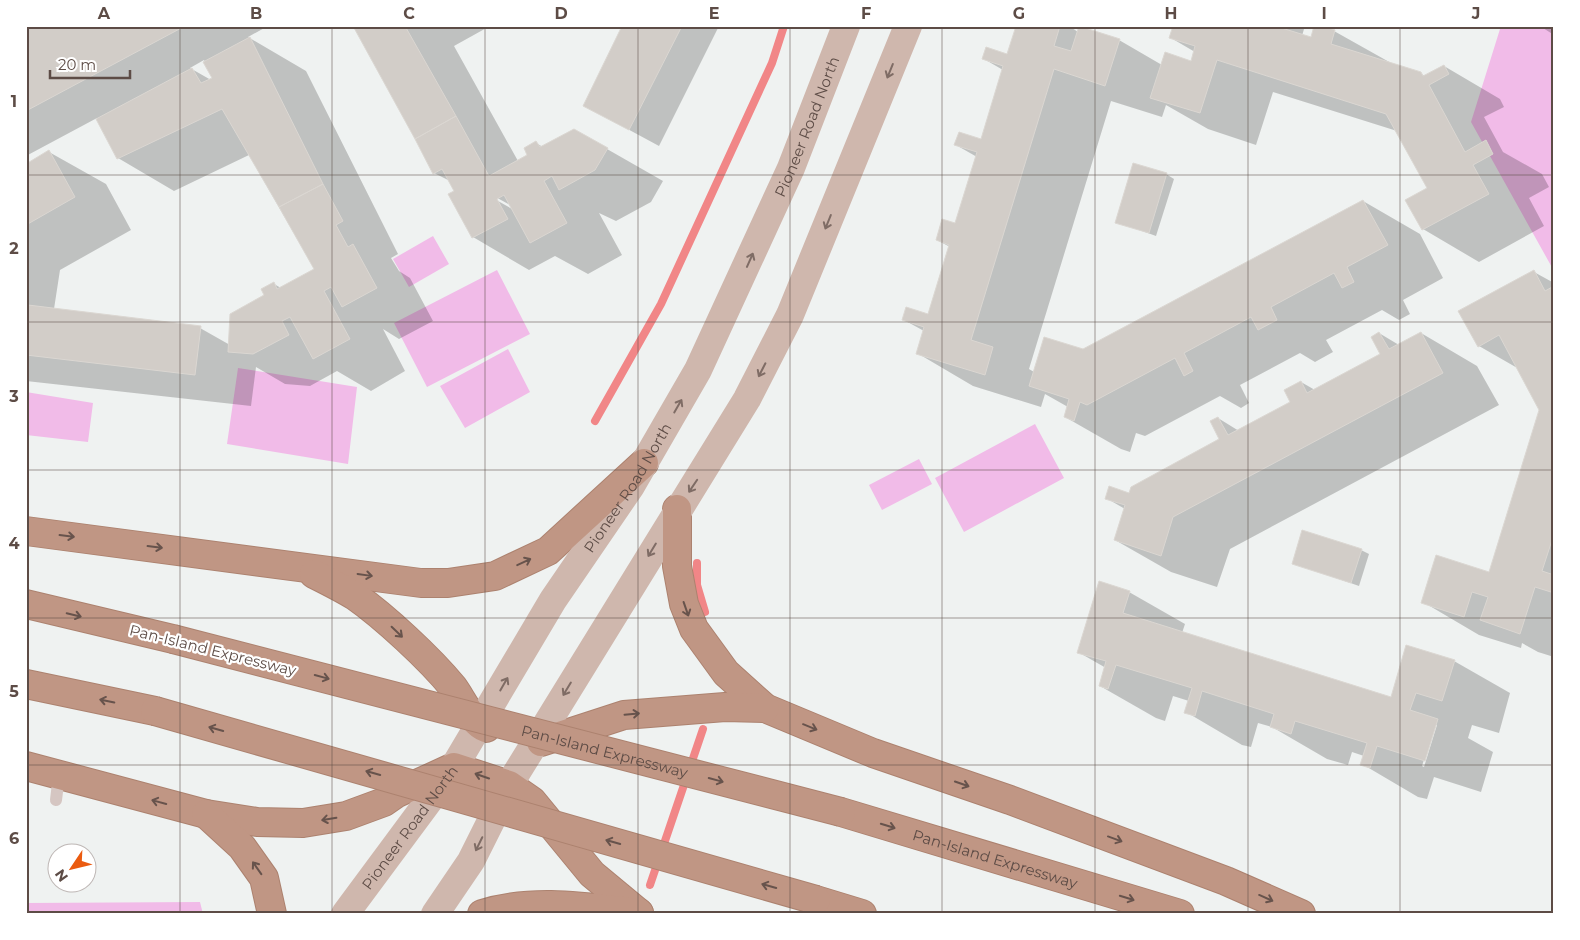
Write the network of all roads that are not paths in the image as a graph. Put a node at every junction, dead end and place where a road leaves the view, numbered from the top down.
1 (846, 26) edge
2 (908, 26) edge
3 (644, 463) junction
4 (677, 509) junction
5 (26, 531) edge
6 (300, 566) junction
7 (26, 604) edge
8 (26, 684) edge
9 (765, 708) junction
10 (480, 726) junction
11 (536, 744) junction
12 (26, 766) edge
13 (454, 766) junction
14 (509, 785) junction
15 (206, 814) junction
16 (640, 913) edge
17 (272, 914) edge
18 (345, 914) edge
19 (435, 914) edge
20 (482, 914) edge
21 (862, 914) edge
22 (1180, 914) edge
23 (1301, 914) edge

3 -> 1 main road, Pioneer Road North
2 -> 4 main road
6 -> 3 highway
10 -> 3 main road, Pioneer Road North
4 -> 9 highway
4 -> 11 main road
5 -> 6 highway
6 -> 10 highway
7 -> 22 highway, Pan-Island Expressway, bridge
21 -> 8 highway, bridge
11 -> 9 highway
9 -> 23 highway
10 - 11 highway
10 - 13 main road, Pioneer Road North
11 - 14 main road
15 -> 12 highway
14 -> 13 highway
13 -> 15 highway
13 - 18 main road, Pioneer Road North
14 - 16 highway
14 -> 19 main road
17 -> 15 highway
16 - 20 highway

